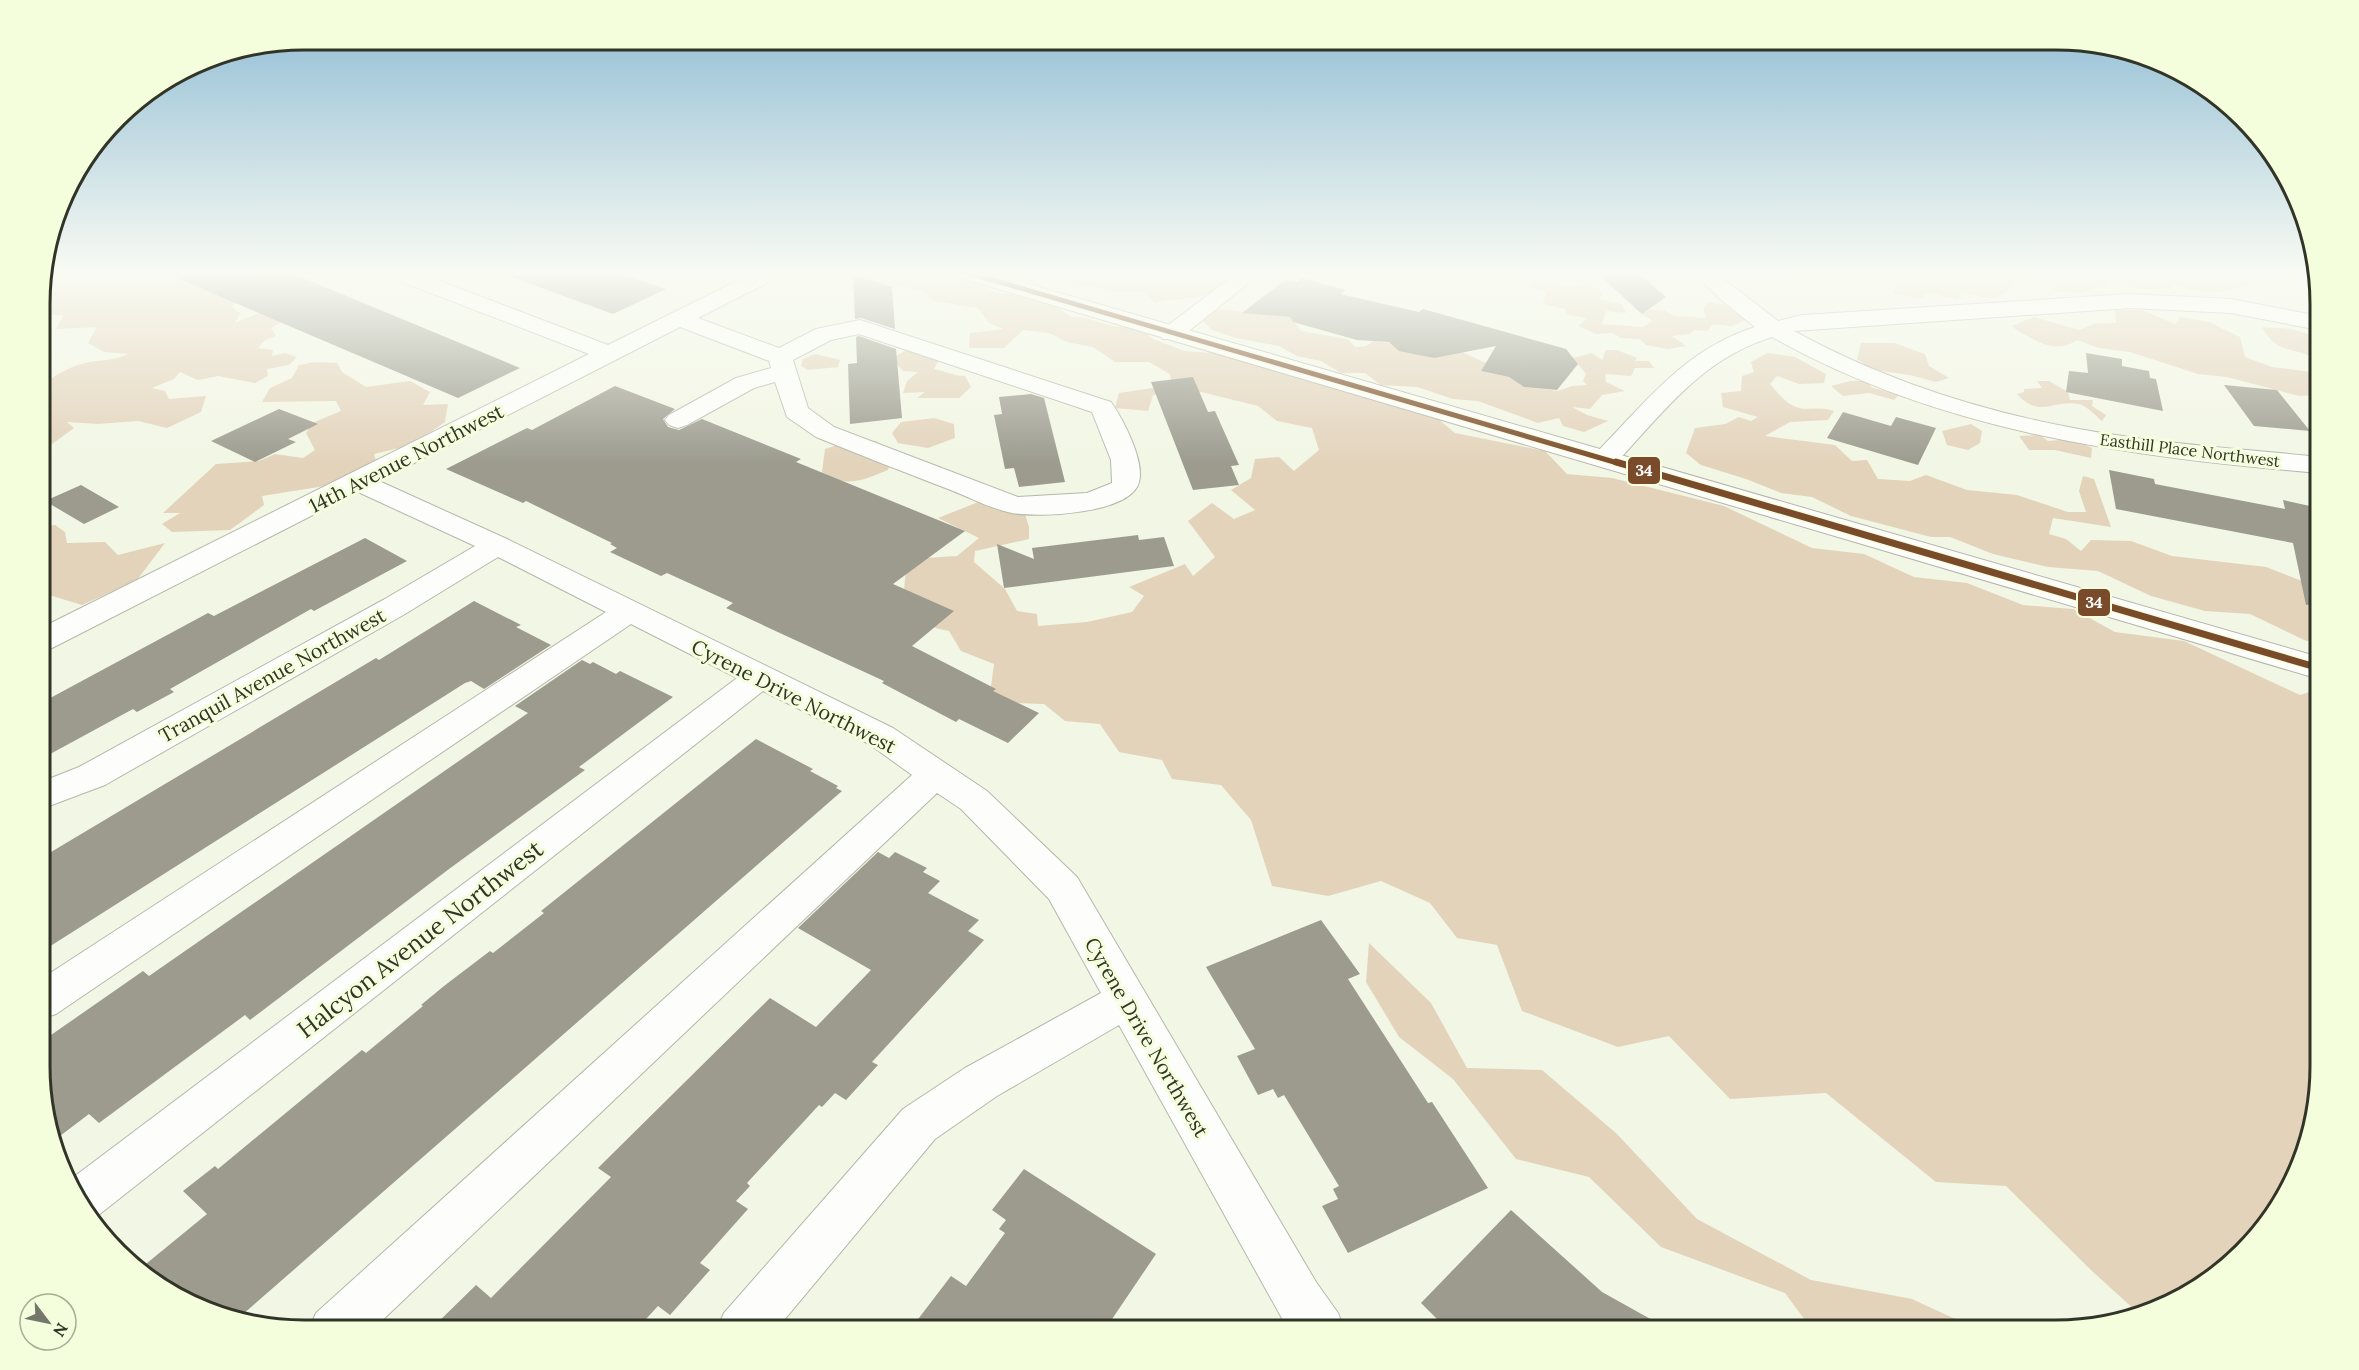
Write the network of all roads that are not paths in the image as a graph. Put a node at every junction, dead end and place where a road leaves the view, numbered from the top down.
1 (566, 337) edge
2 (644, 337) edge
3 (720, 337) edge
4 (820, 337) edge
5 (891, 337) edge
6 (1181, 337) edge
7 (1753, 337) edge
8 (1789, 337) edge
9 (610, 354) junction
10 (782, 365) junction
11 (678, 420) dead end
12 (1606, 458) junction
13 (2310, 464) edge
14 (359, 482) junction
15 (497, 545) junction
16 (629, 611) junction
17 (50, 636) edge
18 (2310, 665) edge
19 (760, 677) junction
20 (935, 774) junction
21 (50, 792) edge
22 (50, 995) edge
23 (1125, 1000) junction
24 (86, 1196) edge
25 (346, 1320) edge
26 (751, 1320) edge
27 (1312, 1320) edge

1 - 9 street
2 - 9 street, 14th Avenue Northwest
3 - 10 street
4 - 10 street
5 - 10 street
6 - 12 street
7 - 12 street
8 - 13 street, Easthill Place Northwest
9 - 14 street, 14th Avenue Northwest
10 - 11 street
12 - 18 street
14 - 15 street, Cyrene Drive Northwest
14 - 17 street, 14th Avenue Northwest
15 - 16 street, Cyrene Drive Northwest
15 - 21 street, Tranquil Avenue Northwest
16 - 19 street, Cyrene Drive Northwest
16 - 22 street
19 - 20 street, Cyrene Drive Northwest
19 - 24 street, Halcyon Avenue Northwest
20 - 23 street, Cyrene Drive Northwest
20 - 25 street
23 - 26 street
23 - 27 street, Cyrene Drive Northwest

